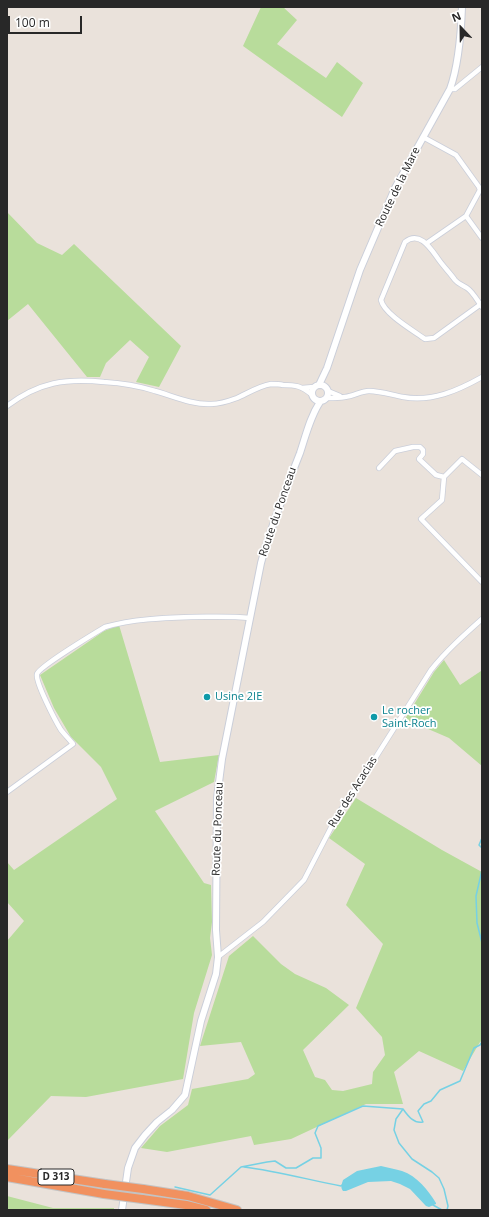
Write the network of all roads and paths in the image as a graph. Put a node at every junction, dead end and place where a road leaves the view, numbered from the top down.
1 (462, 7) edge
2 (482, 67) edge
3 (450, 89) junction
4 (423, 137) junction
5 (466, 216) junction
6 (482, 238) edge
7 (427, 243) junction
8 (481, 306) edge
9 (482, 377) edge
10 (319, 392) junction
11 (342, 397) junction
12 (327, 398) joint
13 (7, 406) edge
14 (379, 468) dead end
15 (482, 475) edge
16 (444, 477) junction
17 (482, 582) edge
18 (250, 618) junction
19 (482, 619) edge
20 (7, 792) edge
21 (218, 957) junction
22 (7, 1169) edge
23 (7, 1177) edge
24 (122, 1210) edge
25 (206, 1210) edge
26 (236, 1210) edge

1 - 3 street, Route de la Mare
2 - 3 street
3 - 4 street, Route de la Mare
4 - 5 street
4 - 10 street, Route de la Mare
5 - 6 street
5 - 7 street
7 - 8 street
7 - 8 street
9 - 11 street
10 - 11 street
10 - 12 street
10 - 13 street
10 - 18 street, Route du Ponceau
11 - 12 street
14 - 16 street
15 - 16 street
16 - 17 street
18 - 20 street
18 - 21 street, Route du Ponceau
19 - 21 street, Rue des Acacias
21 - 24 street, Route du Ponceau
22 - 26 highway, D 313, bridge
23 - 25 highway, D 313, bridge

